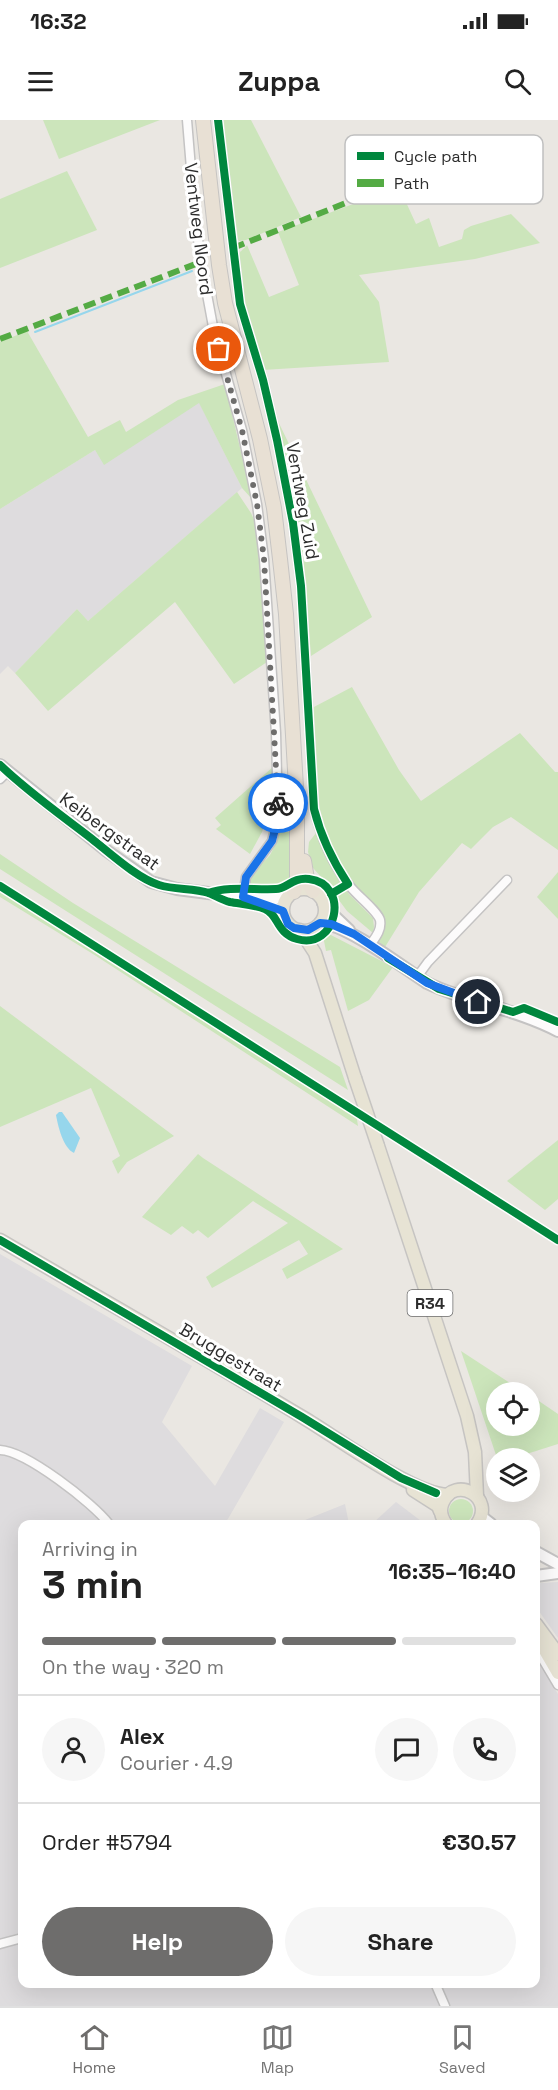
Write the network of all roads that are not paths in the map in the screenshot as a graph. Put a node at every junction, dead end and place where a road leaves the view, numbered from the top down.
1 (188, 120) edge
2 (203, 120) edge
3 (218, 120) edge
4 (2, 772) edge
5 (297, 805) junction
6 (507, 880) dead end
7 (313, 891) junction
8 (290, 895) junction
9 (246, 897) junction
10 (323, 903) junction
11 (283, 911) junction
12 (318, 925) junction
13 (300, 930) junction
14 (354, 934) junction
15 (370, 945) junction
16 (315, 953) junction
17 (417, 977) junction
18 (558, 1031) edge
19 (0, 1240) edge
20 (0, 1450) edge
21 (474, 1462) junction
22 (401, 1478) junction
23 (451, 1492) junction
24 (477, 1496) junction
25 (440, 1511) junction
26 (105, 1520) edge
27 (444, 1520) edge
28 (483, 1520) edge
29 (540, 1554) edge
30 (558, 1564) edge
31 (558, 1572) edge
32 (540, 1575) edge
33 (540, 1629) edge
34 (540, 1642) edge
35 (558, 1654) edge
36 (540, 1655) edge
37 (558, 1672) edge
38 (558, 1685) edge
39 (18, 1939) edge
40 (0, 1944) edge
41 (437, 1988) edge
42 (445, 2006) edge

1 - 9 street, Ventweg Noord
2 - 5 highway
3 - 15 street, Ventweg Zuid
4 - 9 street, Keibergstraat
5 - 7 highway
5 - 8 highway
6 - 17 street
7 - 8 main road
7 - 10 main road
8 - 9 street, Keibergstraat
8 - 11 main road
9 - 11 street, Keibergstraat
10 - 12 main road
10 - 14 street
11 - 13 main road
12 - 13 main road
12 - 14 street
12 - 16 main road, R34
13 - 16 main road, R34
14 - 15 street
15 - 17 street
16 - 21 main road, R34, bridge
17 - 18 street
19 - 22 main road, Bruggestraat
20 - 26 street
21 - 23 main road
21 - 24 main road, R34
22 - 23 main road, Bruggestraat
22 - 25 main road, Bruggestraat
23 - 24 main road, Bruggestraat
23 - 25 main road
24 - 28 main road
25 - 27 main road
29 - 30 street
31 - 32 street
33 - 35 main road
34 - 37 main road
36 - 38 street
39 - 40 street
41 - 42 street

